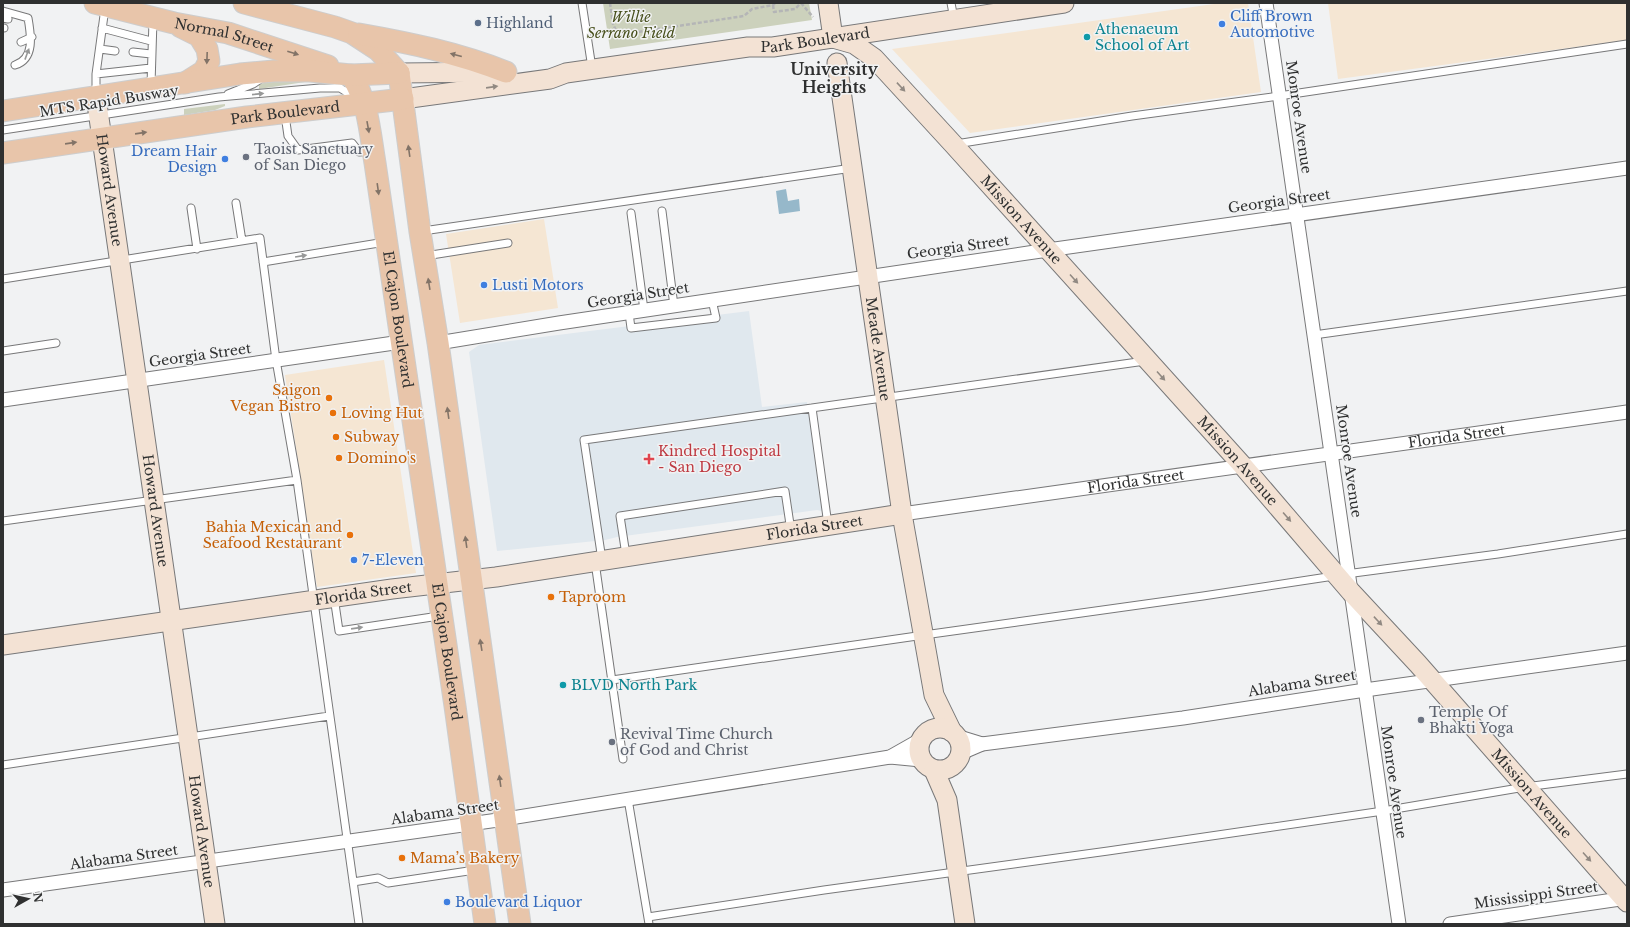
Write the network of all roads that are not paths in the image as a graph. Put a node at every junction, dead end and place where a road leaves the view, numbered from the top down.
1 (244, 3) edge
2 (582, 3) edge
3 (828, 3) edge
4 (1064, 3) edge
5 (1266, 3) edge
6 (100, 4) edge
7 (3, 11) edge
8 (953, 11) edge
9 (153, 17) junction
10 (174, 23) junction
11 (25, 24) dead end
12 (102, 28) junction
13 (23, 33) dead end
14 (352, 33) junction
15 (32, 37) junction
16 (834, 38) junction
17 (151, 41) junction
18 (22, 42) dead end
19 (1627, 44) edge
20 (100, 49) junction
21 (115, 51) dead end
22 (133, 52) dead end
23 (151, 54) junction
24 (837, 64) joint
25 (14, 65) dead end
26 (151, 68) junction
27 (592, 69) junction
28 (274, 71) junction
29 (506, 72) junction
30 (399, 73) junction
31 (566, 73) junction
32 (96, 74) junction
33 (351, 75) junction
34 (184, 84) junction
35 (151, 89) junction
36 (1280, 96) junction
37 (220, 98) junction
38 (403, 99) junction
39 (365, 104) junction
40 (98, 107) junction
41 (3, 111) edge
42 (285, 113) junction
43 (3, 130) edge
44 (102, 138) junction
45 (953, 144) junction
46 (372, 151) junction
47 (3, 154) edge
48 (852, 168) junction
49 (1627, 168) edge
50 (236, 203) dead end
51 (191, 208) dead end
52 (662, 211) dead end
53 (631, 214) dead end
54 (1297, 215) junction
55 (420, 232) junction
56 (242, 241) junction
57 (385, 242) junction
58 (508, 243) dead end
59 (197, 248) junction
60 (1048, 250) junction
61 (425, 256) junction
62 (120, 261) junction
63 (263, 262) junction
64 (868, 277) junction
65 (3, 279) edge
66 (1627, 291) edge
67 (712, 300) junction
68 (674, 306) junction
69 (644, 310) junction
70 (629, 313) junction
71 (1314, 335) junction
72 (401, 342) junction
73 (56, 343) dead end
74 (438, 344) junction
75 (3, 351) edge
76 (276, 360) junction
77 (1147, 361) junction
78 (137, 380) junction
79 (886, 397) junction
80 (3, 400) edge
81 (812, 408) junction
82 (1627, 412) edge
83 (1332, 454) junction
84 (1243, 466) junction
85 (297, 480) junction
86 (154, 499) junction
87 (902, 514) junction
88 (3, 521) edge
89 (828, 525) junction
90 (791, 531) junction
91 (1627, 534) edge
92 (626, 557) junction
93 (599, 561) junction
94 (1343, 575) junction
95 (471, 580) junction
96 (436, 584) junction
97 (1351, 592) junction
98 (334, 597) junction
99 (313, 600) junction
100 (441, 616) junction
101 (172, 621) junction
102 (924, 634) junction
103 (3, 645) edge
104 (1627, 654) edge
105 (612, 680) junction
106 (1431, 680) junction
107 (1365, 690) junction
108 (934, 695) junction
109 (329, 716) junction
110 (924, 736) junction
111 (189, 738) junction
112 (956, 746) junction
113 (890, 757) junction
114 (623, 759) dead end
115 (3, 765) edge
116 (928, 765) junction
117 (1627, 774) edge
118 (1525, 787) junction
119 (628, 799) junction
120 (947, 800) junction
121 (1383, 812) junction
122 (505, 819) junction
123 (471, 824) junction
124 (347, 842) junction
125 (206, 862) junction
126 (478, 870) junction
127 (957, 871) junction
128 (353, 882) junction
129 (3, 890) edge
130 (1626, 900) edge
131 (648, 921) edge
132 (216, 924) edge
133 (359, 924) edge
134 (485, 924) edge
135 (520, 924) edge
136 (966, 924) edge
137 (1399, 924) edge
138 (1450, 924) edge

1 - 14 main road
2 - 27 lane
3 - 16 street, Meade Avenue
4 - 8 street, Park Boulevard
5 - 36 street, Monroe Avenue
6 - 9 main road, Normal Street
6 - 12 lane
7 - 15 lane
8 - 16 street, Park Boulevard
9 - 10 main road, Normal Street
9 - 17 lane
10 -> 33 main road, Normal Street
10 -> 34 main road
11 - 15 lane
12 - 17 lane
12 - 20 lane
13 - 15 lane
29 -> 14 main road
14 - 30 main road
15 - 18 lane
25 -> 15 lane
16 - 24 street, Meade Avenue
16 - 27 street, Park Boulevard
16 -> 45 street, Mission Avenue
17 - 23 lane
19 - 36 lane
20 - 21 lane
20 - 32 lane
22 - 23 lane
23 - 26 lane
24 - 48 street, Meade Avenue
26 - 32 lane
26 - 35 lane
27 - 31 street, Park Boulevard
28 - 33 main road, Park Boulevard
28 - 34 main road, Park Boulevard
28 - 37 lane, MTS Rapid Busway
29 - 30 street, Park Boulevard
29 - 31 street, Park Boulevard
30 - 33 main road, Park Boulevard
30 - 38 main road
38 -> 31 street, Park Boulevard
32 - 40 lane
33 - 39 main road, El Cajon Boulevard
34 - 35 main road, Park Boulevard
35 - 40 main road, Park Boulevard
36 - 45 lane
36 - 54 street, Monroe Avenue
37 -> 39 lane, MTS Rapid Busway
37 - 40 lane, MTS Rapid Busway
38 - 39 main road, Park Boulevard
55 -> 38 main road
39 - 42 main road, Park Boulevard
39 -> 46 main road, El Cajon Boulevard
40 - 41 main road, Park Boulevard
40 - 43 lane, MTS Rapid Busway
40 - 44 street, Howard Avenue
44 -> 42 main road, Park Boulevard
42 - 46 lane
47 -> 44 main road, Park Boulevard
44 - 62 street, Howard Avenue
45 - 60 street, Mission Avenue
46 -> 57 main road, El Cajon Boulevard
48 - 55 lane
48 - 64 street, Meade Avenue
49 - 54 street, Georgia Street
50 - 56 lane
51 - 59 lane
52 - 68 lane
53 - 69 lane
54 - 60 street, Georgia Street
54 - 71 street, Monroe Avenue
55 - 61 main road
56 - 59 lane
56 - 63 lane
63 -> 57 lane
57 - 72 main road, El Cajon Boulevard
58 - 61 lane
59 - 62 lane
60 - 64 street, Georgia Street
60 -> 77 street, Mission Avenue
74 -> 61 main road
62 - 65 lane
62 - 78 street, Howard Avenue
63 - 76 lane
64 - 67 street, Georgia Street
64 - 79 street, Meade Avenue
66 - 71 lane
67 - 68 street, Georgia Street
67 - 70 lane
68 - 69 street, Georgia Street
69 - 70 street, Georgia Street
70 - 74 street, Georgia Street
71 - 83 street, Monroe Avenue
72 - 76 street, Georgia Street
72 - 96 main road, El Cajon Boulevard
73 - 75 lane
95 -> 74 main road
76 - 78 street, Georgia Street
76 - 85 lane
77 - 79 lane
77 -> 84 street, Mission Avenue
78 - 80 street, Georgia Street
78 - 86 street, Howard Avenue
79 - 81 lane
79 - 87 street, Meade Avenue
81 - 89 lane
81 - 93 lane
82 - 83 street, Florida Street
83 - 84 street, Florida Street
83 - 94 street, Monroe Avenue
84 - 87 street, Florida Street
84 -> 94 street, Mission Avenue
85 - 86 lane
85 - 99 lane
86 - 88 lane
86 - 101 street, Howard Avenue
87 - 89 street, Florida Street
87 - 102 street, Meade Avenue
89 - 90 street, Florida Street
90 - 92 street, Florida Street
90 - 92 lane
91 - 94 lane
92 - 93 street, Florida Street
93 - 95 street, Florida Street
93 - 105 lane
94 - 97 street, Mission Avenue
94 - 102 lane
95 - 96 street, Florida Street
122 -> 95 main road
96 - 98 street, Florida Street
96 - 100 main road, El Cajon Boulevard
97 -> 106 street, Mission Avenue
97 - 107 street, Monroe Avenue
98 - 99 street, Florida Street
98 -> 100 lane
99 - 101 street, Florida Street
99 - 109 lane
100 - 123 main road, El Cajon Boulevard
101 - 103 street, Florida Street
101 - 111 street, Howard Avenue
102 - 105 lane
102 - 108 street, Meade Avenue
104 - 106 street, Alabama Street
105 - 114 lane
106 - 107 street, Alabama Street
106 - 118 street, Mission Avenue
107 - 112 street, Alabama Street
107 - 121 street, Monroe Avenue
108 - 110 street, Meade Avenue
108 - 112 street, Meade Avenue
109 - 111 lane
109 - 124 lane
110 - 112 street
110 - 113 street, Alabama Street
110 - 116 street
111 - 115 lane
111 - 125 street, Howard Avenue
112 - 116 street
112 - 120 street
113 - 116 street, Alabama Street
113 - 119 street, Alabama Street
116 - 120 street
117 - 118 lane
118 - 121 lane
118 -> 130 street, Mission Avenue
119 - 122 street, Alabama Street
119 - 131 lane
120 - 127 street
121 - 127 lane
121 - 137 street, Monroe Avenue
122 - 123 street, Alabama Street
122 - 135 main road
123 - 124 street, Alabama Street
123 - 126 main road, El Cajon Boulevard
124 - 125 street, Alabama Street
124 - 128 lane
125 - 129 street, Alabama Street
125 - 132 street, Howard Avenue
126 - 128 lane
126 - 134 main road, El Cajon Boulevard
127 - 131 lane
127 - 136 street
128 - 133 lane
130 - 138 street, Mississippi Street

